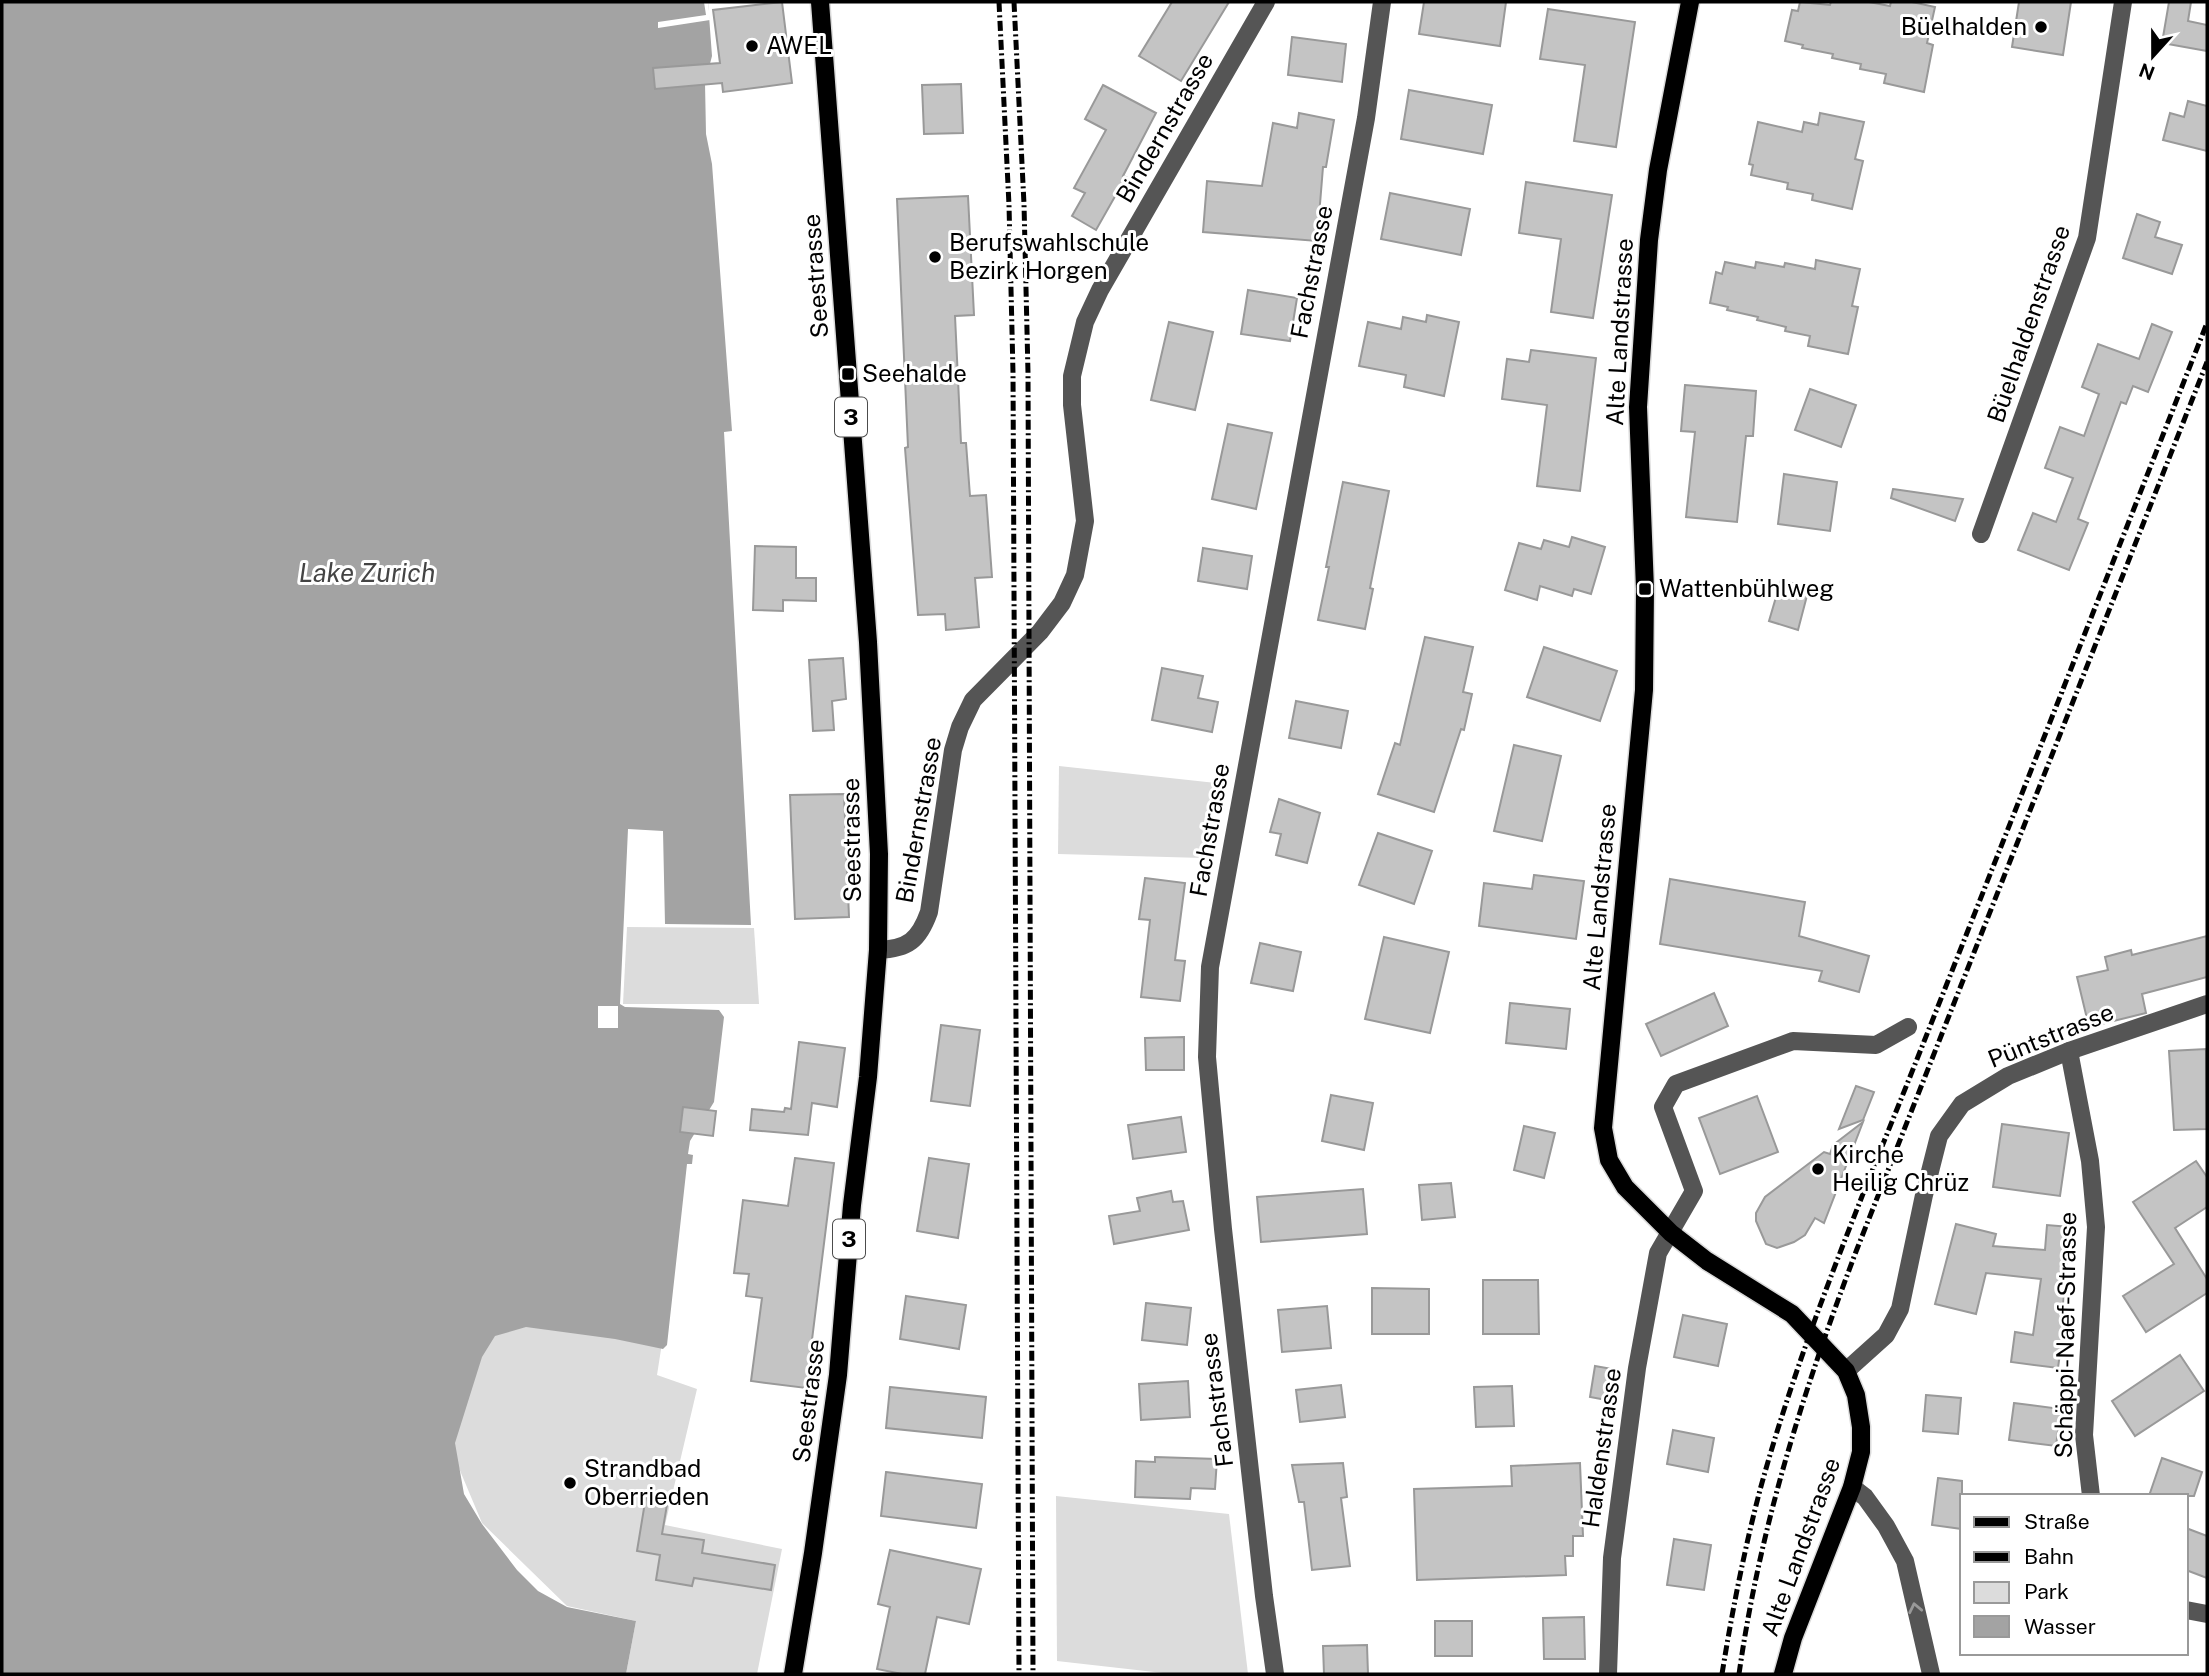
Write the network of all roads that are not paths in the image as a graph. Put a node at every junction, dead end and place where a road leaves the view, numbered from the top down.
1 (820, 2) edge
2 (1266, 2) edge
3 (1382, 2) edge
4 (1690, 2) edge
5 (2123, 2) edge
6 (1981, 534) dead end
7 (878, 950) junction
8 (2207, 1004) edge
9 (1908, 1027) dead end
10 (2069, 1051) junction
11 (1671, 1233) junction
12 (1846, 1371) junction
13 (1852, 1487) junction
14 (2091, 1494) edge
15 (2188, 1610) edge
16 (2207, 1614) edge
17 (793, 1674) edge
18 (1275, 1674) edge
19 (1608, 1674) edge
20 (1783, 1674) edge
21 (1931, 1674) edge

1 - 7 main road, Seestrasse / 3
2 - 7 street, Bindernstrasse
3 - 18 street, Fachstrasse
4 - 11 main road, Alte Landstrasse
5 - 6 street, Büelhaldenstrasse
7 - 17 main road, Seestrasse / 3
8 - 10 street, Püntstrasse
9 - 11 street, Haldenstrasse
10 - 12 street, Püntstrasse
10 - 14 street, Schäppi-Naef-Strasse
11 - 12 main road, Alte Landstrasse
11 - 19 street, Haldenstrasse
12 - 13 main road, Alte Landstrasse
13 - 20 main road, Alte Landstrasse
21 -> 13 street
15 - 16 street

